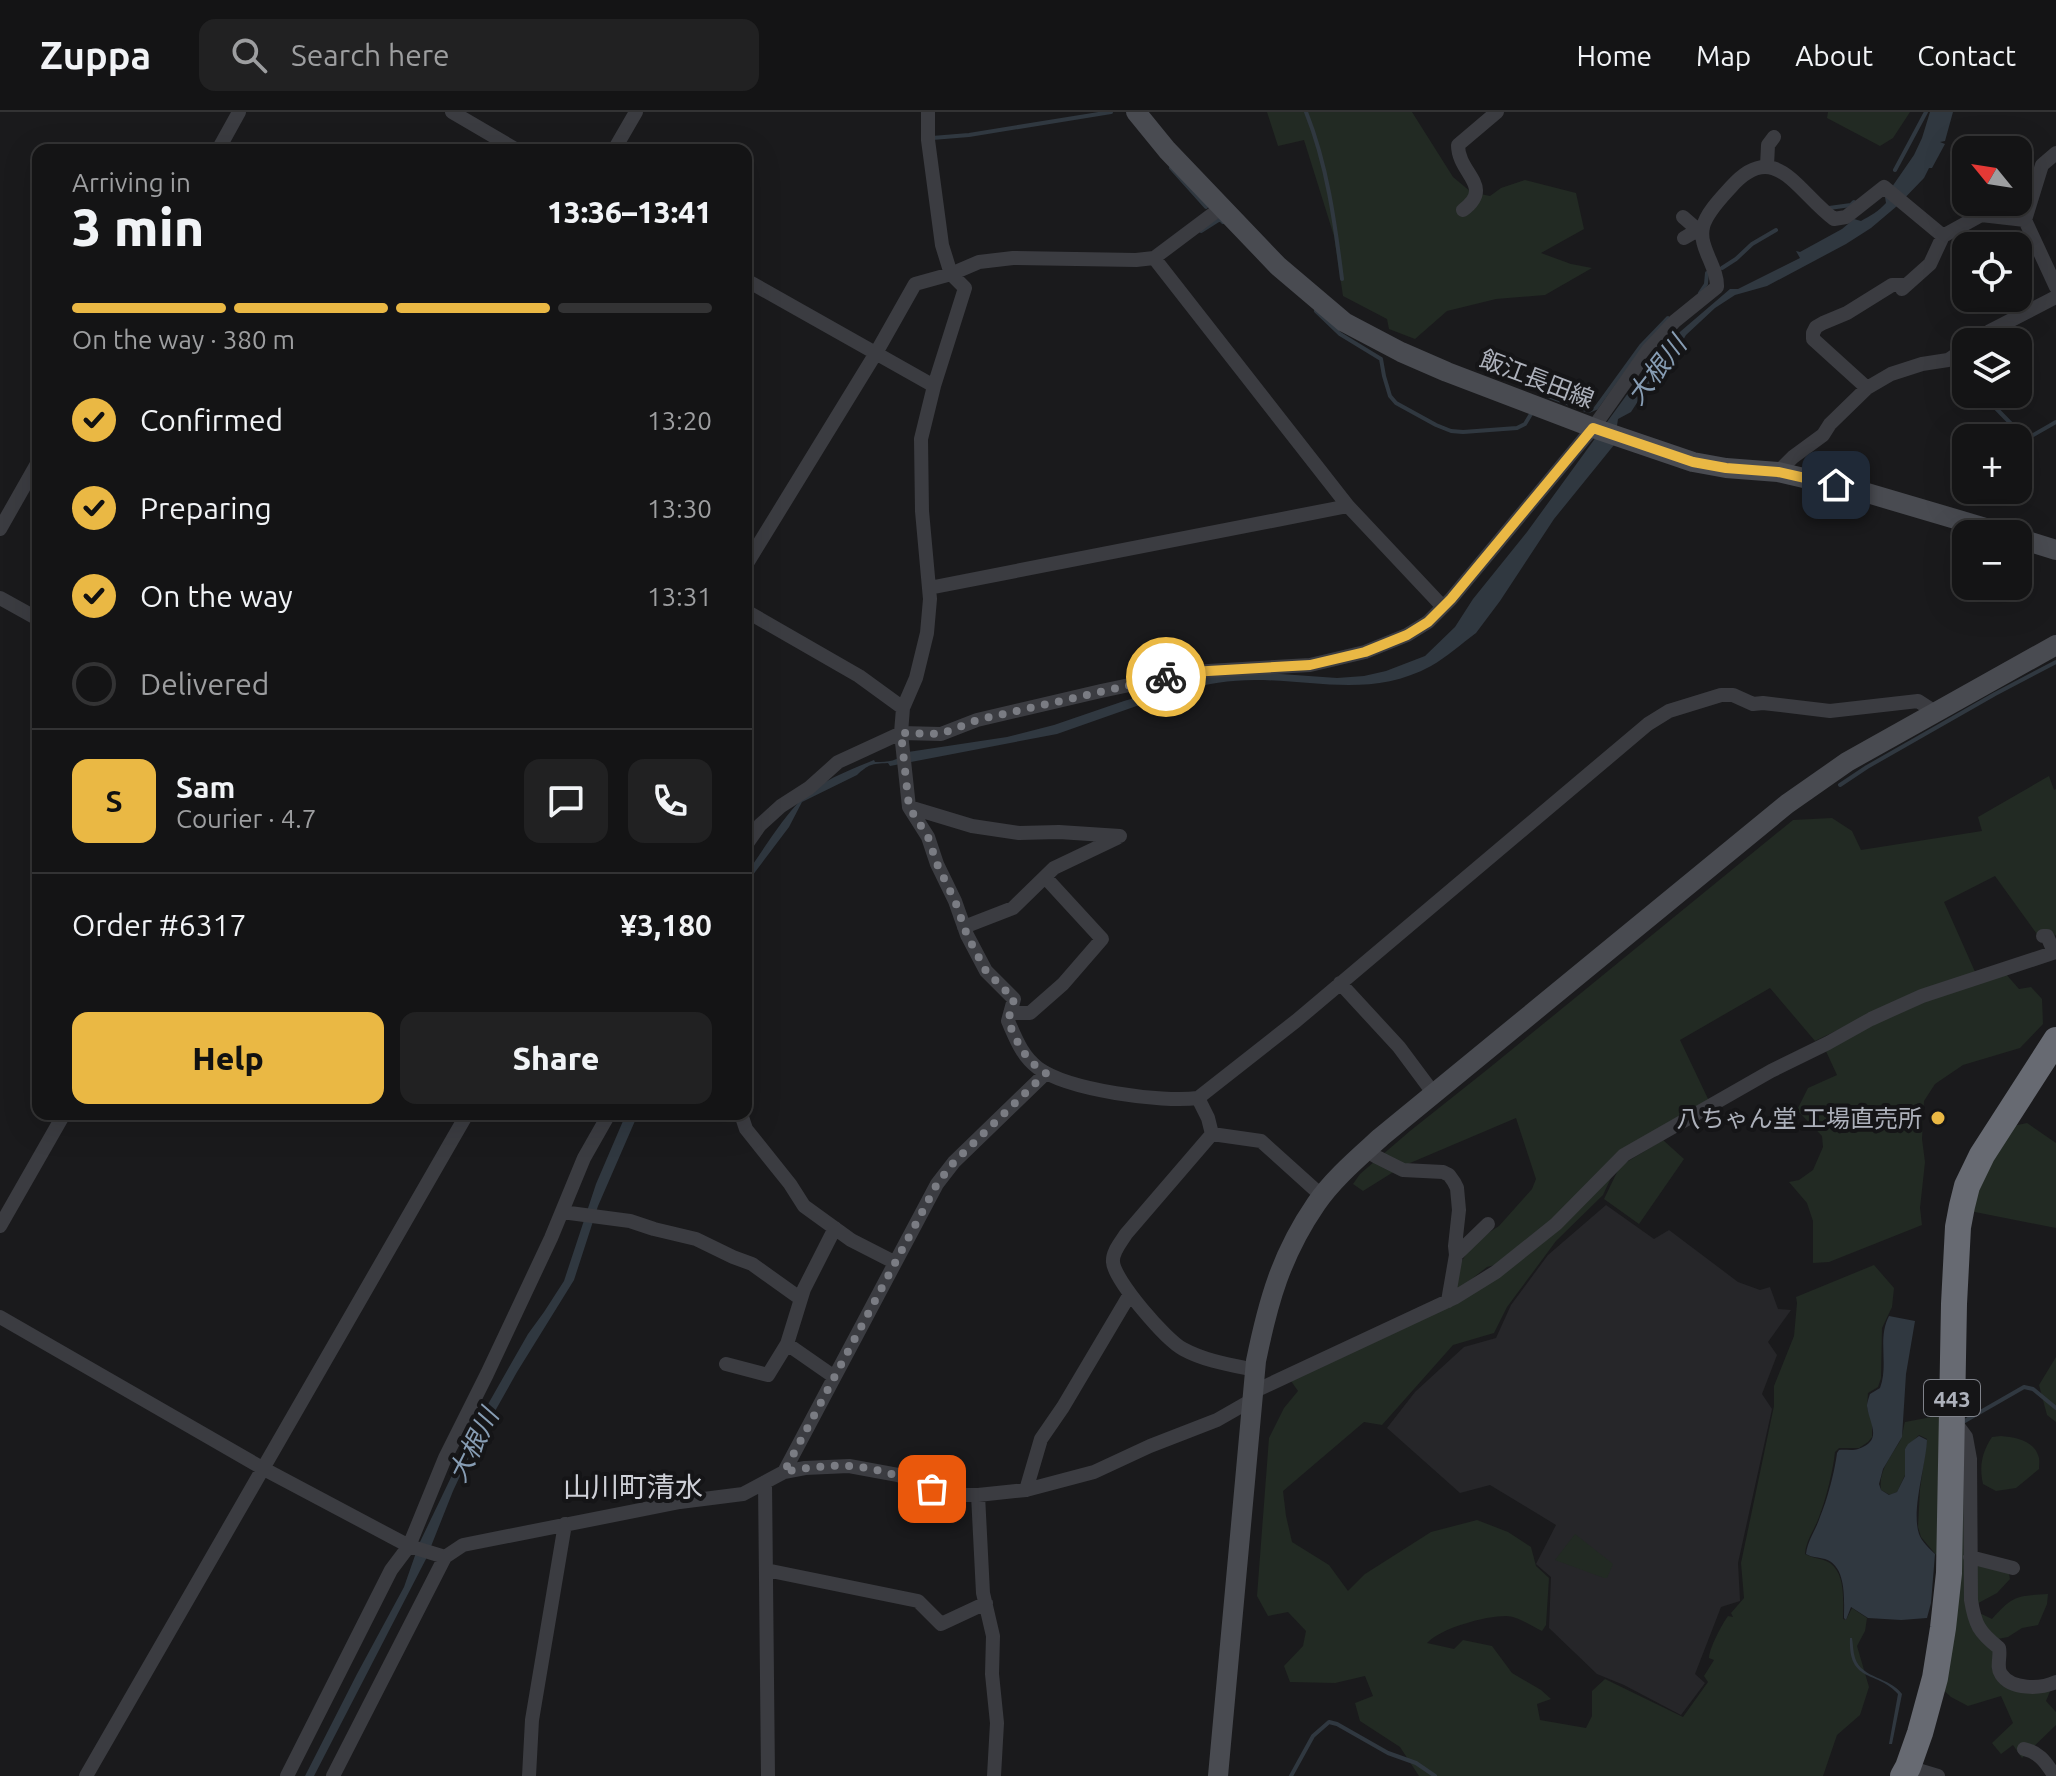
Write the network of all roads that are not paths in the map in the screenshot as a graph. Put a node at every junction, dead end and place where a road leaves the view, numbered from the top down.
1 (239, 112) edge
2 (452, 112) edge
3 (636, 112) edge
4 (928, 112) edge
5 (1136, 112) edge
6 (1497, 112) edge
7 (1774, 137) dead end
8 (221, 144) edge
9 (507, 144) edge
10 (617, 144) edge
11 (2056, 153) edge
12 (1767, 166) junction
13 (1222, 207) junction
14 (1463, 210) dead end
15 (1683, 217) dead end
16 (2025, 220) junction
17 (1701, 229) junction
18 (1943, 236) junction
19 (1684, 238) dead end
20 (1154, 258) junction
21 (951, 274) junction
22 (752, 283) edge
23 (2056, 287) edge
24 (2056, 297) edge
25 (1996, 328) edge
26 (876, 353) junction
27 (1952, 357) edge
28 (934, 386) junction
29 (1867, 388) junction
30 (1603, 432) junction
31 (1778, 472) junction
32 (32, 473) edge
33 (1348, 506) junction
34 (1959, 520) edge
35 (0, 529) edge
36 (2032, 542) edge
37 (2056, 550) edge
38 (752, 555) edge
39 (929, 588) junction
40 (0, 598) edge
41 (1443, 607) junction
42 (752, 614) edge
43 (32, 616) edge
44 (2056, 645) edge
45 (903, 708) junction
46 (1935, 712) junction
47 (901, 733) junction
48 (909, 807) junction
49 (752, 836) edge
50 (1045, 877) junction
51 (964, 927) junction
52 (2043, 936) dead end
53 (2055, 952) edge
54 (1340, 983) junction
55 (1010, 1013) junction
56 (2056, 1040) edge
57 (1046, 1073) junction
58 (1434, 1094) junction
59 (1198, 1098) junction
60 (61, 1120) edge
61 (464, 1120) edge
62 (606, 1120) edge
63 (743, 1120) edge
64 (1212, 1134) junction
65 (1375, 1156) dead end
66 (1322, 1196) junction
67 (562, 1212) junction
68 (1459, 1214) junction
69 (0, 1226) edge
70 (835, 1228) junction
71 (1456, 1255) junction
72 (894, 1262) junction
73 (1130, 1294) junction
74 (801, 1299) junction
75 (1448, 1301) junction
76 (0, 1317) edge
77 (787, 1344) junction
78 (726, 1364) dead end
79 (1255, 1370) junction
80 (833, 1376) junction
81 (1252, 1396) junction
82 (1952, 1419) junction
83 (264, 1469) junction
84 (784, 1472) junction
85 (765, 1482) junction
86 (1026, 1490) junction
87 (978, 1495) junction
88 (565, 1524) junction
89 (410, 1547) junction
90 (444, 1557) junction
91 (1970, 1557) junction
92 (2013, 1568) dead end
93 (766, 1570) junction
94 (986, 1603) junction
95 (2056, 1682) edge
96 (2024, 1749) dead end
97 (1905, 1771) edge
98 (2049, 1773) edge
99 (86, 1776) edge
100 (287, 1776) edge
101 (333, 1776) edge
102 (529, 1776) edge
103 (768, 1776) edge
104 (994, 1776) edge
105 (1218, 1776) edge
106 (1938, 1776) edge

1 - 8 street
2 - 9 street
3 - 10 street
4 - 21 street
5 - 13 street, 飯江長田線
6 - 14 street
7 - 12 street
11 - 16 street
12 - 17 street
12 - 18 street
13 - 20 street
13 - 30 street, 飯江長田線
15 - 17 street
16 - 18 street
16 - 23 street
17 - 19 street
17 - 30 street
18 - 29 street
20 - 21 street
20 - 33 street
21 - 26 street
21 - 28 street
22 - 26 street
24 - 25 street
26 - 28 street
26 - 38 street
27 - 29 street
28 - 39 street
29 - 31 street
30 - 31 street, 飯江長田線
30 - 41 street
31 - 34 street, 飯江長田線
32 - 35 street
33 - 39 street
33 - 41 street
36 - 37 street
39 - 45 street
40 - 43 street
41 - 47 street
42 - 45 street
44 - 46 street
45 - 47 street
46 - 54 street
46 - 58 street
47 - 48 street
47 - 49 street
48 - 50 street
48 - 51 street
50 - 51 street
50 - 55 street
51 - 55 street
52 - 53 street
53 - 75 street
54 - 58 street
54 - 59 street
55 - 57 street
56 - 82 highway, 443
57 - 59 street
57 - 72 street
58 - 66 street
59 - 64 street
60 - 69 street
61 - 83 street
62 - 67 street
63 - 70 street
64 - 66 street
64 - 73 street
65 - 68 street
66 - 79 street
67 - 74 street
67 - 89 street
68 - 71 street
68 - 71 street
70 - 72 street
70 - 74 street
71 - 75 street
72 - 80 street
73 - 79 street
73 - 86 street
74 - 77 street
75 - 81 street
76 - 83 street
77 - 78 street
77 - 80 street
79 - 81 street
80 - 84 street
81 - 86 street
81 - 105 street
82 - 91 street
82 - 97 highway, 443
83 - 89 street
83 - 99 street
84 - 85 street
84 - 87 street
85 - 88 street
85 - 93 street
86 - 87 street
87 - 94 street
88 - 90 street
88 - 102 street
89 - 90 street
89 - 100 street
90 - 101 street
91 - 92 street
91 - 95 street
93 - 94 street
93 - 103 street
94 - 104 street
96 - 98 street
97 - 106 street

